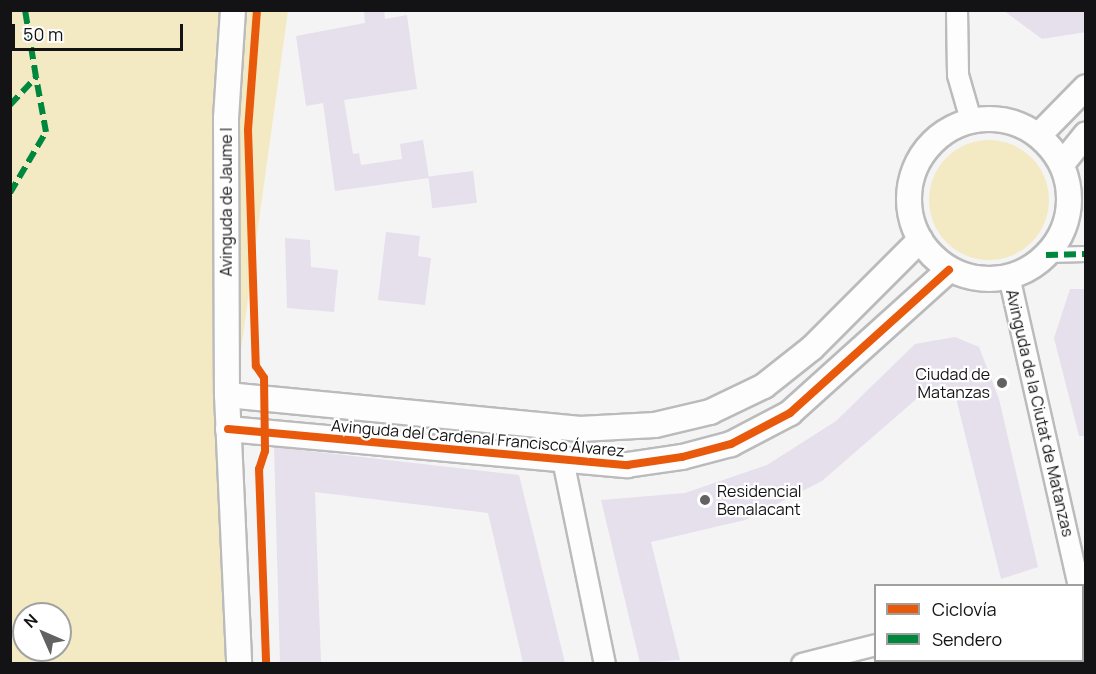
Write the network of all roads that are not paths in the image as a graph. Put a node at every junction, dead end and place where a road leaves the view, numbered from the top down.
1 (233, 10) edge
2 (957, 10) edge
3 (1086, 87) edge
4 (971, 120) junction
5 (1086, 134) edge
6 (1039, 135) junction
7 (1062, 164) junction
8 (920, 240) junction
9 (1086, 254) edge
10 (1046, 255) junction
11 (949, 270) junction
12 (1009, 276) junction
13 (227, 395) junction
14 (540, 426) junction
15 (228, 429) junction
16 (563, 460) junction
17 (1079, 584) edge
18 (874, 645) edge
19 (239, 663) edge
20 (605, 663) edge
21 (802, 663) edge

1 - 13 street, Avinguda de Jaume I
2 - 4 street
3 - 6 street
4 - 6 street
4 - 8 street
5 - 7 street
6 - 7 street
7 - 10 street
8 - 11 street
8 - 14 street, Avinguda del Cardenal Francisco Álvarez
9 - 10 street
10 - 12 street
11 - 12 street
11 - 16 street, Avinguda del Cardenal Francisco Álvarez
12 - 17 street, Avinguda de la Ciutat de Matanzas
13 - 14 street, Avinguda del Cardenal Francisco Álvarez
13 - 15 street, Avinguda de Jaume I
14 - 16 street
15 - 16 street, Avinguda del Cardenal Francisco Álvarez
15 - 19 street, Avinguda de Jaume I
16 - 20 street
18 - 21 street

